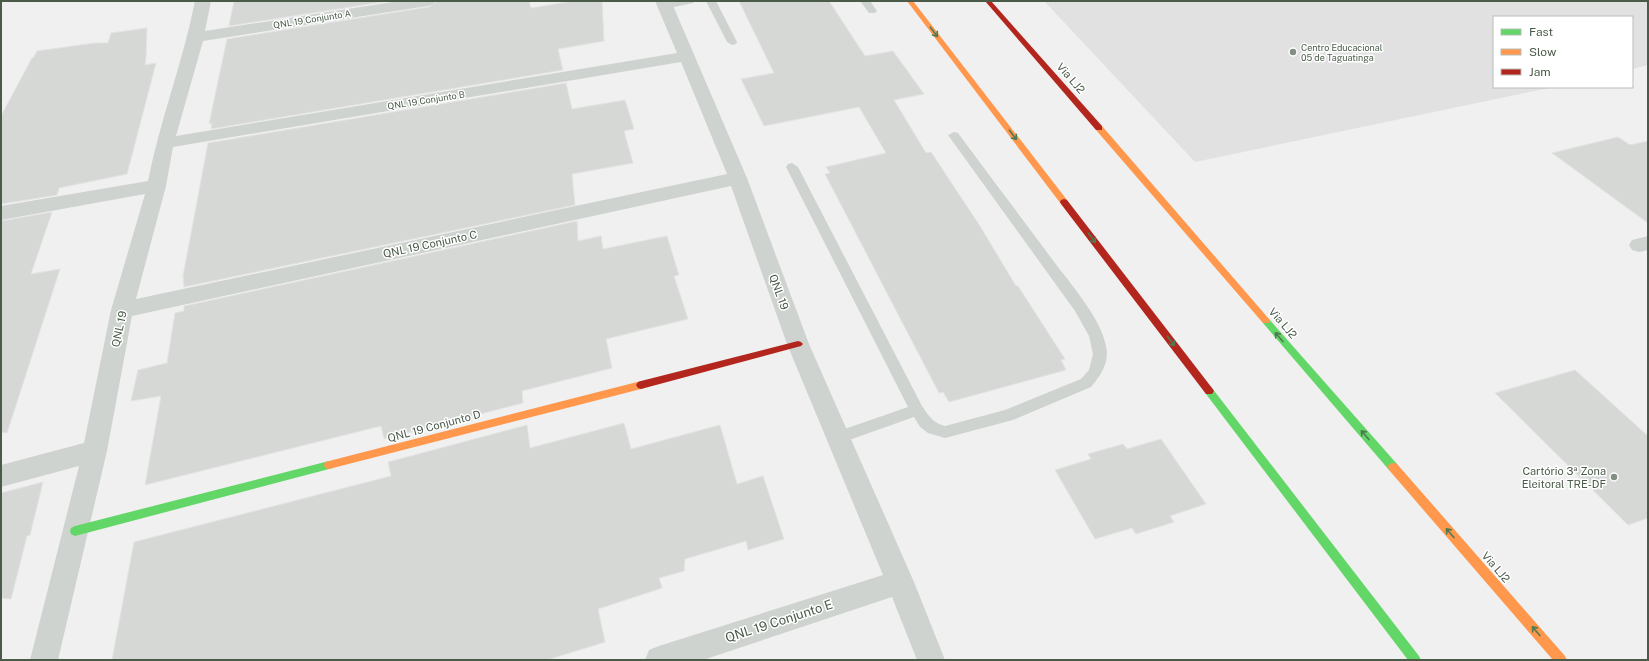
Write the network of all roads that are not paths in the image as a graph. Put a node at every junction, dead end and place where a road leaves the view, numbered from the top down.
1 (203, 1) edge
2 (428, 1) edge
3 (690, 1) edge
4 (711, 1) edge
5 (865, 1) edge
6 (910, 1) edge
7 (988, 1) edge
8 (664, 4) edge
9 (872, 11) dead end
10 (196, 37) junction
11 (732, 42) dead end
12 (687, 56) junction
13 (954, 135) dead end
14 (165, 143) junction
15 (792, 166) dead end
16 (738, 178) junction
17 (157, 186) junction
18 (1, 213) edge
19 (122, 310) junction
20 (798, 344) junction
21 (917, 410) junction
22 (838, 438) junction
23 (95, 451) junction
24 (1, 476) edge
25 (75, 531) junction
26 (900, 582) junction
27 (44, 660) edge
28 (659, 660) edge
29 (931, 660) edge
30 (1415, 660) edge
31 (1561, 660) edge

1 - 10 street, QNL 19
2 - 10 street, QNL 19 Conjunto A
3 - 8 lane
4 - 11 lane
5 - 9 lane
6 -> 30 main road
31 -> 7 main road, Via LJ2
8 - 12 street, QNL 19
10 - 14 street, QNL 19
12 - 14 street, QNL 19 Conjunto B
12 - 16 street, QNL 19
13 - 21 lane
14 - 17 street, QNL 19
15 - 21 lane
16 - 19 street, QNL 19 Conjunto C
16 - 20 street, QNL 19
17 - 18 street
17 - 19 street, QNL 19
19 - 23 street, QNL 19
20 - 22 street, QNL 19
20 - 25 main road, QNL 19 Conjunto D
21 - 22 lane
22 - 26 street, QNL 19
23 - 24 street
23 - 25 street, QNL 19
25 - 27 street, QNL 19
26 - 28 street, QNL 19 Conjunto E
26 - 29 street, QNL 19

